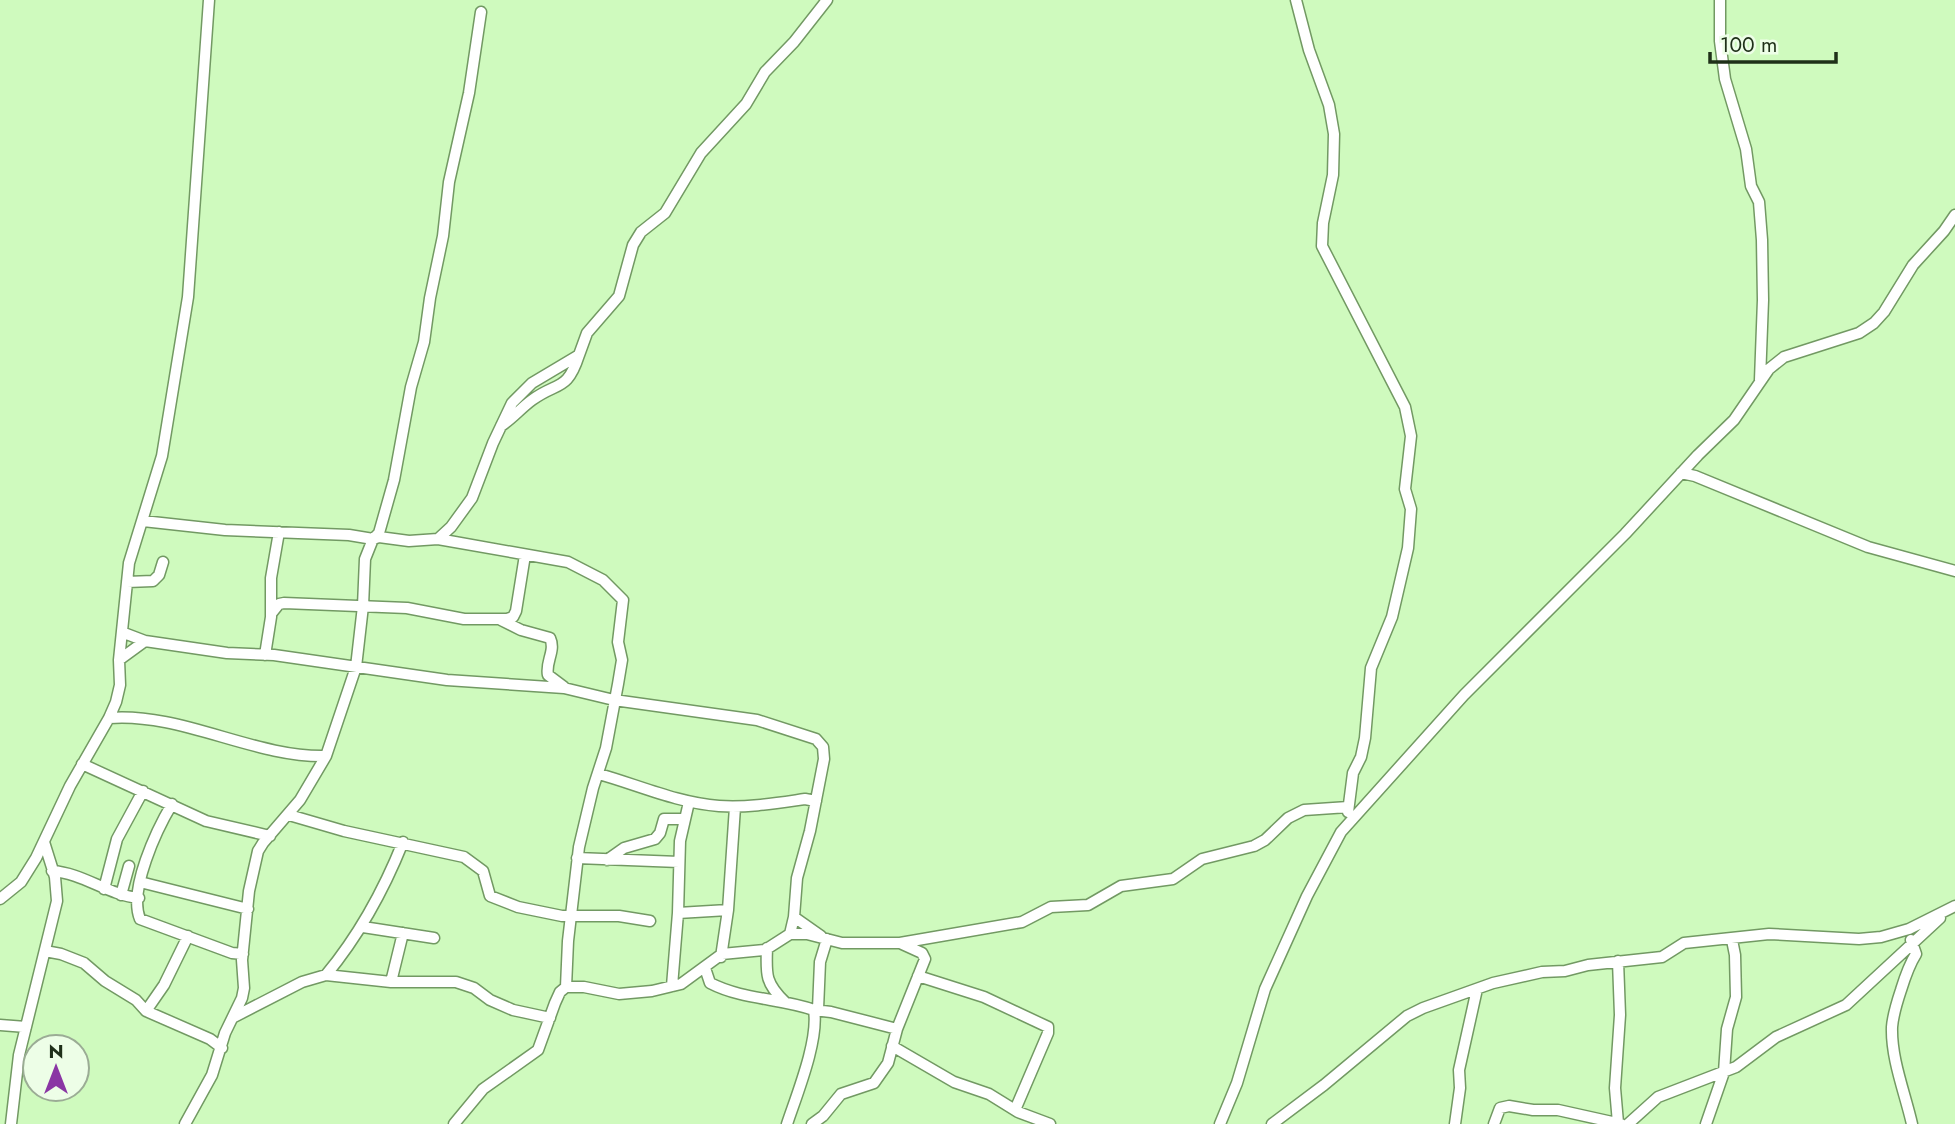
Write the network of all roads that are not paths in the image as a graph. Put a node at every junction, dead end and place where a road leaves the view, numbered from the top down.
1 (209, 0) edge
2 (827, 0) edge
3 (1296, 0) edge
4 (1720, 0) edge
5 (481, 12) dead end
6 (1955, 215) edge
7 (579, 355) junction
8 (1760, 381) junction
9 (501, 426) junction
10 (1681, 473) junction
11 (143, 521) junction
12 (278, 532) junction
13 (373, 539) junction
14 (438, 539) junction
15 (525, 555) junction
16 (163, 562) dead end
17 (1955, 571) edge
18 (127, 582) junction
19 (363, 606) junction
20 (271, 614) junction
21 (501, 620) junction
22 (124, 633) junction
23 (145, 641) junction
24 (265, 655) junction
25 (119, 660) junction
26 (356, 667) junction
27 (564, 688) junction
28 (614, 700) junction
29 (109, 718) junction
30 (326, 756) junction
31 (82, 764) junction
32 (598, 774) junction
33 (143, 791) junction
34 (816, 800) junction
35 (689, 802) junction
36 (172, 804) junction
37 (735, 807) junction
38 (1348, 807) junction
39 (289, 815) junction
40 (684, 819) junction
41 (1347, 827) junction
42 (270, 835) junction
43 (44, 842) junction
44 (403, 842) junction
45 (577, 858) junction
46 (607, 860) junction
47 (679, 862) junction
48 (129, 866) dead end
49 (52, 871) junction
50 (141, 882) junction
51 (104, 889) junction
52 (121, 895) junction
53 (139, 898) junction
54 (0, 899) edge
55 (1951, 908) edge
56 (248, 909) junction
57 (728, 910) junction
58 (678, 913) junction
59 (571, 917) junction
60 (794, 917) junction
61 (650, 921) dead end
62 (363, 926) junction
63 (1909, 929) junction
64 (403, 933) junction
65 (790, 934) junction
66 (188, 936) junction
67 (824, 938) junction
68 (434, 939) dead end
69 (1732, 940) junction
70 (900, 943) junction
71 (1912, 944) junction
72 (767, 948) junction
73 (45, 951) junction
74 (243, 954) junction
75 (721, 957) junction
76 (1618, 961) junction
77 (705, 968) junction
78 (326, 975) junction
79 (918, 976) junction
80 (391, 982) junction
81 (566, 986) junction
82 (671, 986) junction
83 (1477, 989) junction
84 (786, 1002) junction
85 (816, 1009) junction
86 (146, 1011) junction
87 (234, 1017) junction
88 (550, 1018) junction
89 (0, 1025) edge
90 (26, 1027) junction
91 (897, 1029) junction
92 (892, 1046) junction
93 (222, 1048) junction
94 (1724, 1072) junction
95 (1015, 1110) junction
96 (11, 1124) edge
97 (185, 1124) edge
98 (454, 1124) edge
99 (787, 1124) edge
100 (812, 1124) edge
101 (1050, 1124) edge
102 (1220, 1124) edge
103 (1272, 1124) edge
104 (1455, 1124) edge
105 (1494, 1124) edge
106 (1620, 1124) edge
107 (1628, 1124) edge
108 (1706, 1124) edge
109 (1912, 1124) edge

1 - 11 street
2 - 7 street
3 - 38 street
4 - 8 street
5 - 13 street
6 - 8 street
7 - 9 street
7 - 9 street
8 - 10 street
9 - 14 street
10 - 17 street
10 - 41 street
11 - 12 street
11 - 18 street
12 - 13 street
12 - 20 street
13 - 14 street
13 - 19 street
14 - 15 street
15 - 21 street
15 - 28 street
16 - 18 street
18 - 22 street
19 - 20 street
19 - 21 street
19 - 26 street
20 - 24 street
21 - 27 street
22 - 23 street
22 - 25 street
23 - 24 street
23 - 25 street
24 - 26 street
25 - 29 street
26 - 27 street
26 - 30 street
27 - 28 street
28 - 32 street
28 - 34 street
29 - 30 street
29 - 31 street
30 - 39 street
31 - 33 street
31 - 43 street
32 - 35 street
32 - 45 street
33 - 36 street
33 - 51 street
34 - 37 street
34 - 60 street
35 - 37 street
35 - 40 street
36 - 42 street
36 - 50 street
37 - 57 street
38 - 41 street
38 - 70 street
39 - 42 street
39 - 44 street
40 - 46 street
40 - 47 street
41 - 102 street
42 - 56 street
43 - 49 street
43 - 54 street
44 - 59 street
44 - 62 street
45 - 46 street
45 - 59 street
46 - 47 street
47 - 58 street
48 - 52 street
49 - 51 street
49 - 73 street
50 - 53 street
50 - 56 street
51 - 52 street
52 - 53 street
53 - 66 street
55 - 63 street
55 - 71 street
56 - 74 street
57 - 58 street
57 - 75 street
58 - 82 street
59 - 61 street
59 - 81 street
60 - 65 street
60 - 67 street
62 - 64 street
62 - 78 street
63 - 69 street
63 - 71 street
64 - 68 street
64 - 80 street
65 - 67 street
65 - 72 street
66 - 74 street
66 - 86 street
67 - 70 street
67 - 85 street
69 - 76 street
69 - 94 street
70 - 79 street
71 - 94 street
71 - 109 street
72 - 75 street
72 - 84 street
73 - 86 street
73 - 90 street
74 - 87 street
75 - 77 street
76 - 83 street
76 - 106 street
77 - 82 street
77 - 84 street
78 - 80 street
78 - 87 street
79 - 91 street
79 - 95 street
80 - 88 street
81 - 82 street
81 - 88 street
83 - 103 street
83 - 104 street
84 - 85 street
85 - 91 street
85 - 99 street
86 - 93 street
87 - 93 street
88 - 98 street
89 - 90 street
90 - 96 street
91 - 92 street
92 - 95 street
92 - 100 street
93 - 97 street
94 - 107 street
94 - 108 street
95 - 101 street
105 - 106 street

